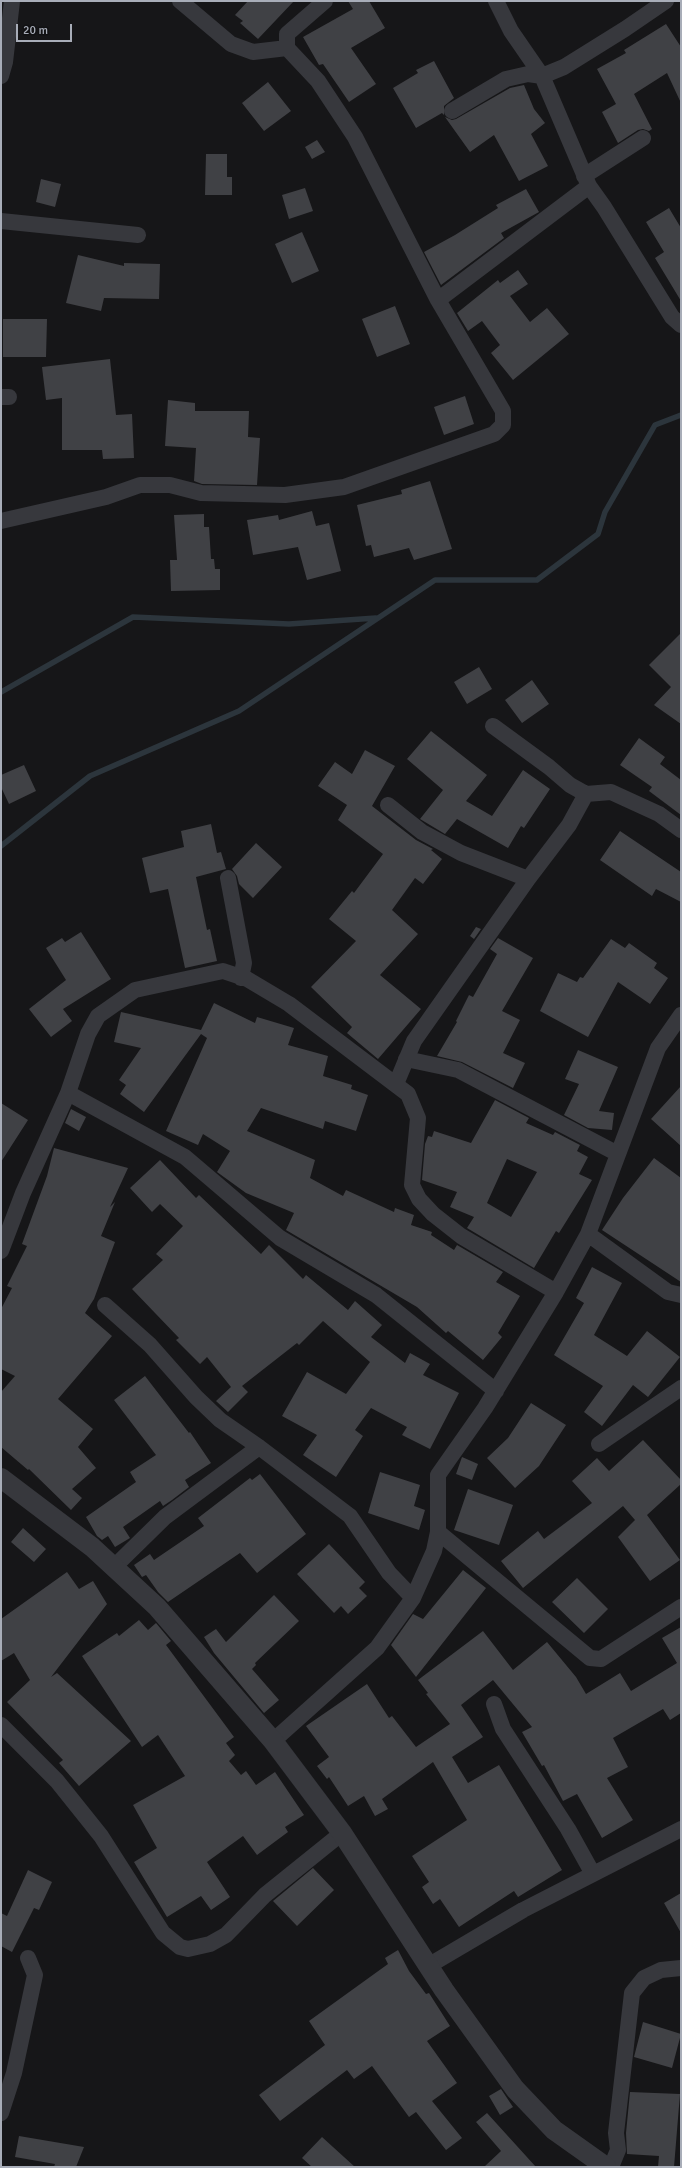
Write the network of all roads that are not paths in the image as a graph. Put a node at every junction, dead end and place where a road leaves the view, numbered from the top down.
1 (12, 1) edge
2 (180, 1) edge
3 (325, 1) edge
4 (496, 1) edge
5 (666, 1) edge
6 (287, 48) junction
7 (1, 76) edge
8 (542, 76) junction
9 (452, 111) dead end
10 (643, 138) dead end
11 (587, 181) junction
12 (1, 221) edge
13 (138, 235) dead end
14 (438, 300) junction
15 (681, 325) edge
16 (1, 521) edge
17 (493, 726) dead end
18 (586, 794) junction
19 (388, 805) dead end
20 (681, 830) edge
21 (228, 878) dead end
22 (528, 878) junction
23 (241, 978) junction
24 (681, 1016) edge
25 (406, 1059) junction
26 (396, 1084) junction
27 (68, 1093) junction
28 (618, 1154) junction
29 (588, 1234) junction
30 (1, 1251) edge
31 (556, 1292) junction
32 (681, 1295) edge
33 (106, 1305) dead end
34 (681, 1388) edge
35 (496, 1391) junction
36 (598, 1444) dead end
37 (259, 1446) junction
38 (1, 1478) edge
39 (438, 1532) junction
40 (114, 1567) junction
41 (412, 1598) junction
42 (681, 1608) edge
43 (494, 1704) dead end
44 (1, 1725) edge
45 (272, 1741) junction
46 (681, 1829) edge
47 (342, 1833) junction
48 (593, 1874) junction
49 (28, 1958) dead end
50 (428, 1966) junction
51 (681, 1968) edge
52 (1, 2113) edge
53 (606, 2167) edge
54 (611, 2167) edge

1 - 7 street
2 - 6 street
3 - 6 street
4 - 8 street
5 - 8 street
6 - 14 street
8 - 9 street
8 - 11 street
10 - 11 street
11 - 14 street
11 - 15 street
12 - 13 street
14 - 16 street
17 - 18 street
18 - 20 street
18 - 22 street
19 - 22 street
21 - 23 street
22 - 25 street
23 - 26 street
23 - 27 street
24 - 28 street
25 - 26 street
25 - 28 street
26 - 31 street
27 - 30 street
27 - 35 street
28 - 29 street
29 - 31 street
29 - 32 street
31 - 35 street
33 - 37 street
34 - 36 street
35 - 39 street
37 - 40 street
37 - 41 street
38 - 40 street
39 - 41 street
39 - 42 street
40 - 45 street
41 - 45 street
43 - 48 street
44 - 47 street
45 - 47 street
46 - 48 street
47 - 50 street
48 - 50 street
49 - 52 street
50 - 53 street
51 - 54 street

